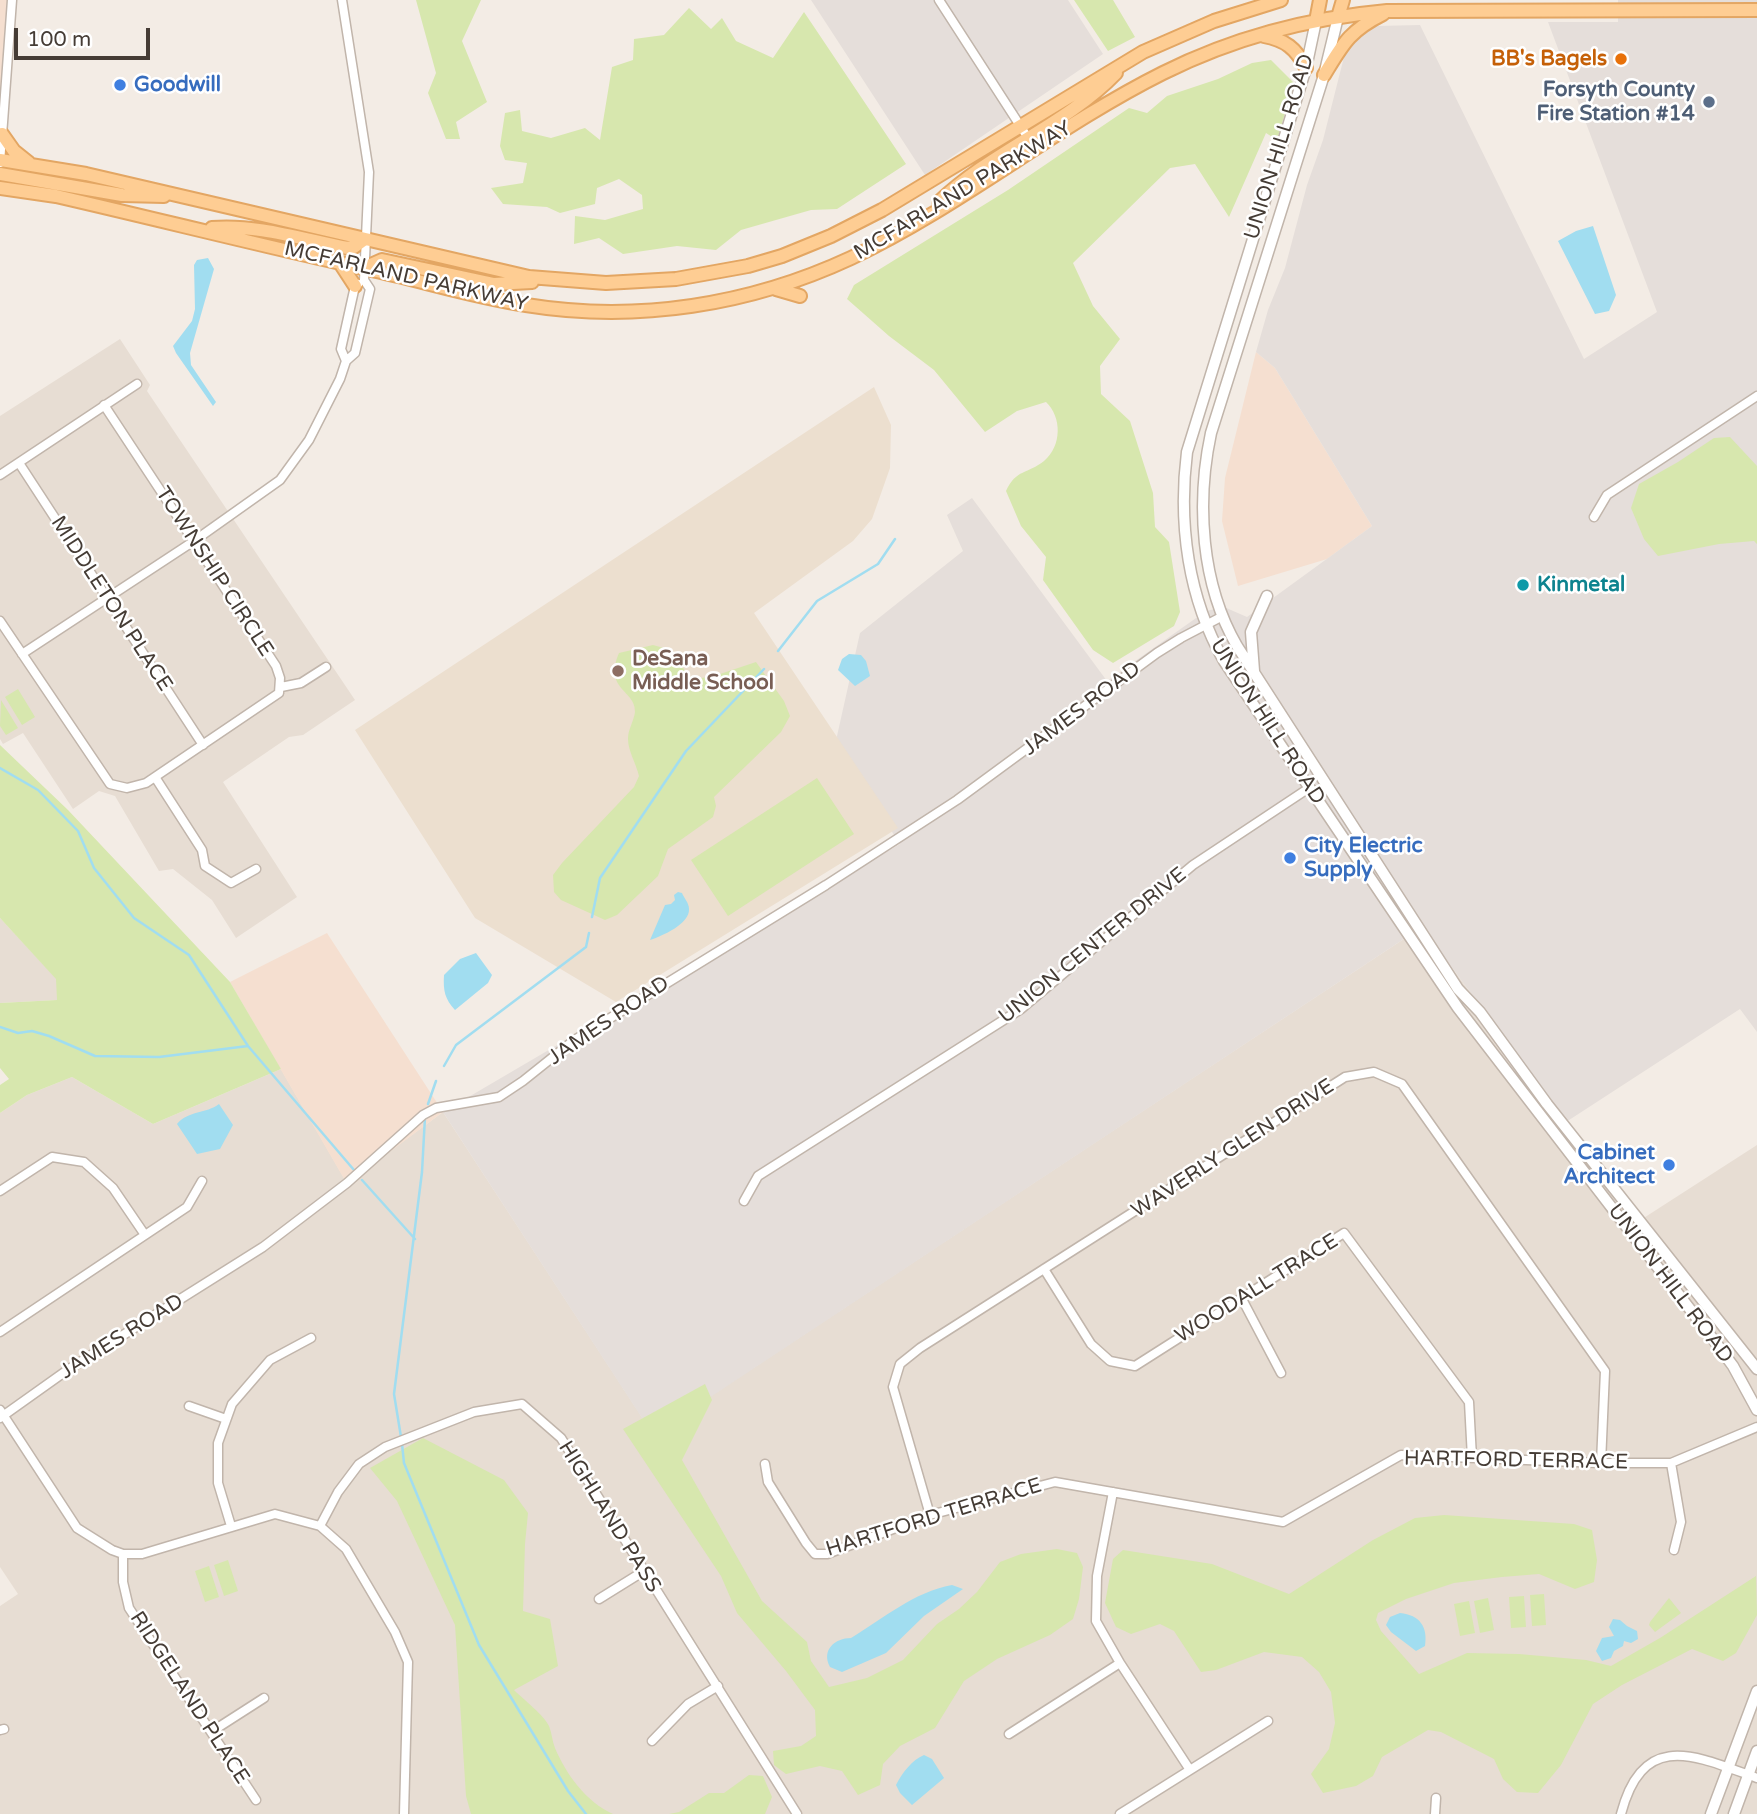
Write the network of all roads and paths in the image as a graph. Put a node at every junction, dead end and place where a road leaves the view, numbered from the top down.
1 (12, 0) edge
2 (342, 0) edge
3 (939, 0) edge
4 (1281, 0) edge
5 (1320, 0) edge
6 (1343, 0) edge
7 (1709, 5) edge
8 (1757, 10) edge
9 (1387, 11) junction
10 (1338, 17) junction
11 (1316, 20) junction
12 (1260, 35) junction
13 (1125, 62) junction
14 (1306, 68) junction
15 (1324, 75) junction
16 (1020, 125) junction
17 (2, 134) junction
18 (1028, 137) junction
19 (1036, 149) junction
20 (0, 160) edge
21 (29, 164) junction
22 (0, 166) edge
23 (0, 174) edge
24 (0, 188) edge
25 (175, 195) junction
26 (927, 216) junction
27 (201, 230) junction
28 (365, 239) junction
29 (340, 262) junction
30 (361, 278) junction
31 (546, 280) junction
32 (772, 289) junction
33 (800, 296) dead end
34 (346, 361) junction
35 (137, 384) dead end
36 (1757, 396) edge
37 (104, 405) junction
38 (19, 463) junction
39 (0, 475) edge
40 (1594, 517) dead end
41 (194, 541) junction
42 (1267, 596) dead end
43 (108, 598) junction
44 (1221, 617) junction
45 (0, 621) edge
46 (1205, 625) junction
47 (22, 654) junction
48 (326, 667) dead end
49 (1255, 675) junction
50 (281, 687) junction
51 (203, 745) junction
52 (155, 777) junction
53 (1309, 788) junction
54 (256, 869) dead end
55 (202, 1181) dead end
56 (0, 1191) edge
57 (744, 1201) dead end
58 (145, 1235) junction
59 (1044, 1269) junction
60 (1242, 1299) junction
61 (0, 1332) edge
62 (311, 1338) dead end
63 (1757, 1369) edge
64 (1281, 1373) dead end
65 (188, 1406) dead end
66 (1757, 1410) edge
67 (1, 1414) edge
68 (226, 1419) junction
69 (1757, 1427) edge
70 (1472, 1458) junction
71 (1601, 1463) junction
72 (1671, 1463) junction
73 (765, 1464) dead end
74 (1113, 1492) junction
75 (930, 1515) junction
76 (231, 1526) junction
77 (320, 1526) junction
78 (1674, 1550) dead end
79 (123, 1553) junction
80 (644, 1571) junction
81 (599, 1599) dead end
82 (1120, 1663) junction
83 (718, 1686) junction
84 (1757, 1691) edge
85 (264, 1698) dead end
86 (1268, 1721) dead end
87 (211, 1732) junction
88 (1009, 1734) dead end
89 (652, 1741) dead end
90 (1757, 1751) edge
91 (1728, 1767) junction
92 (1190, 1770) junction
93 (1753, 1776) edge
94 (1436, 1798) dead end
95 (256, 1800) dead end
96 (404, 1814) edge
97 (797, 1814) edge
98 (1120, 1814) edge
99 (1435, 1814) edge
100 (1621, 1814) edge
101 (1711, 1814) edge
102 (1734, 1814) edge

1 - 17 street
2 - 28 street
3 - 16 street
4 - 13 main road, MCFARLAND PARKWAY
5 - 11 main road, UNION HILL ROAD
6 - 10 main road, UNION HILL ROAD
7 - 8 main road, MCFARLAND PARKWAY
7 - 9 main road, MCFARLAND PARKWAY
9 - 10 main road, MCFARLAND PARKWAY
9 - 15 main road
10 - 11 main road, MCFARLAND PARKWAY
10 - 15 street, UNION HILL ROAD
11 - 12 main road, MCFARLAND PARKWAY
11 - 14 street, UNION HILL ROAD
12 - 14 main road
12 - 19 main road, MCFARLAND PARKWAY
13 - 16 main road, MCFARLAND PARKWAY
13 - 18 main road
14 - 46 street, UNION HILL ROAD
15 - 44 street, UNION HILL ROAD
16 - 18 street
16 - 31 main road, MCFARLAND PARKWAY
17 - 20 street
17 - 21 main road
18 - 19 street
18 - 26 main road
19 - 26 main road, MCFARLAND PARKWAY
20 - 21 main road, MCFARLAND PARKWAY
20 - 22 street
21 - 25 main road, MCFARLAND PARKWAY
23 - 25 main road
24 - 27 main road, MCFARLAND PARKWAY
25 - 28 main road, MCFARLAND PARKWAY
26 - 32 main road, MCFARLAND PARKWAY
27 - 28 main road
27 - 29 main road, MCFARLAND PARKWAY
28 - 30 street
28 - 31 main road, MCFARLAND PARKWAY
29 - 30 main road
29 - 30 main road, MCFARLAND PARKWAY
30 - 31 main road
30 - 32 main road, MCFARLAND PARKWAY
30 - 34 street
30 - 34 street
32 - 33 main road
34 - 41 street
35 - 37 street
36 - 40 street
37 - 38 street
37 - 41 street, TOWNSHIP CIRCLE
38 - 39 street
38 - 43 street, MIDDLETON PLACE
41 - 43 street
41 - 50 street, TOWNSHIP CIRCLE
42 - 49 street
43 - 47 street
43 - 51 street, MIDDLETON PLACE
44 - 46 street, JAMES ROAD
44 - 49 street, UNION HILL ROAD
45 - 47 street
46 - 53 street, UNION HILL ROAD
46 - 67 street, JAMES ROAD
47 - 52 street
48 - 50 street
49 - 63 street, UNION HILL ROAD
50 - 51 street
51 - 52 street
52 - 54 street
53 - 57 street, UNION CENTER DRIVE
53 - 66 street, UNION HILL ROAD
55 - 58 street
56 - 58 street
58 - 61 street
59 - 60 street, WOODALL TRACE
59 - 71 street, WAVERLY GLEN DRIVE
59 - 75 street, WAVERLY GLEN DRIVE
60 - 64 street
60 - 70 street, WOODALL TRACE
62 - 68 street
65 - 68 street
67 - 79 street
68 - 76 street
69 - 72 street, HARTFORD TERRACE
70 - 71 street, HARTFORD TERRACE
70 - 74 street, HARTFORD TERRACE
71 - 72 street, HARTFORD TERRACE
72 - 78 street
73 - 75 street, HARTFORD TERRACE
74 - 75 street, HARTFORD TERRACE
74 - 82 street
76 - 77 street
76 - 79 street
77 - 80 street, HIGHLAND PASS
77 - 96 street
79 - 87 street, RIDGELAND PLACE
80 - 81 street
80 - 83 street, HIGHLAND PASS
82 - 88 street
82 - 92 street
83 - 89 street
83 - 97 street, HIGHLAND PASS
84 - 91 street
85 - 87 street
86 - 92 street
87 - 95 street, RIDGELAND PLACE
90 - 93 street
91 - 93 street
91 - 100 street
91 - 101 street
92 - 98 street
93 - 102 street
94 - 99 street

